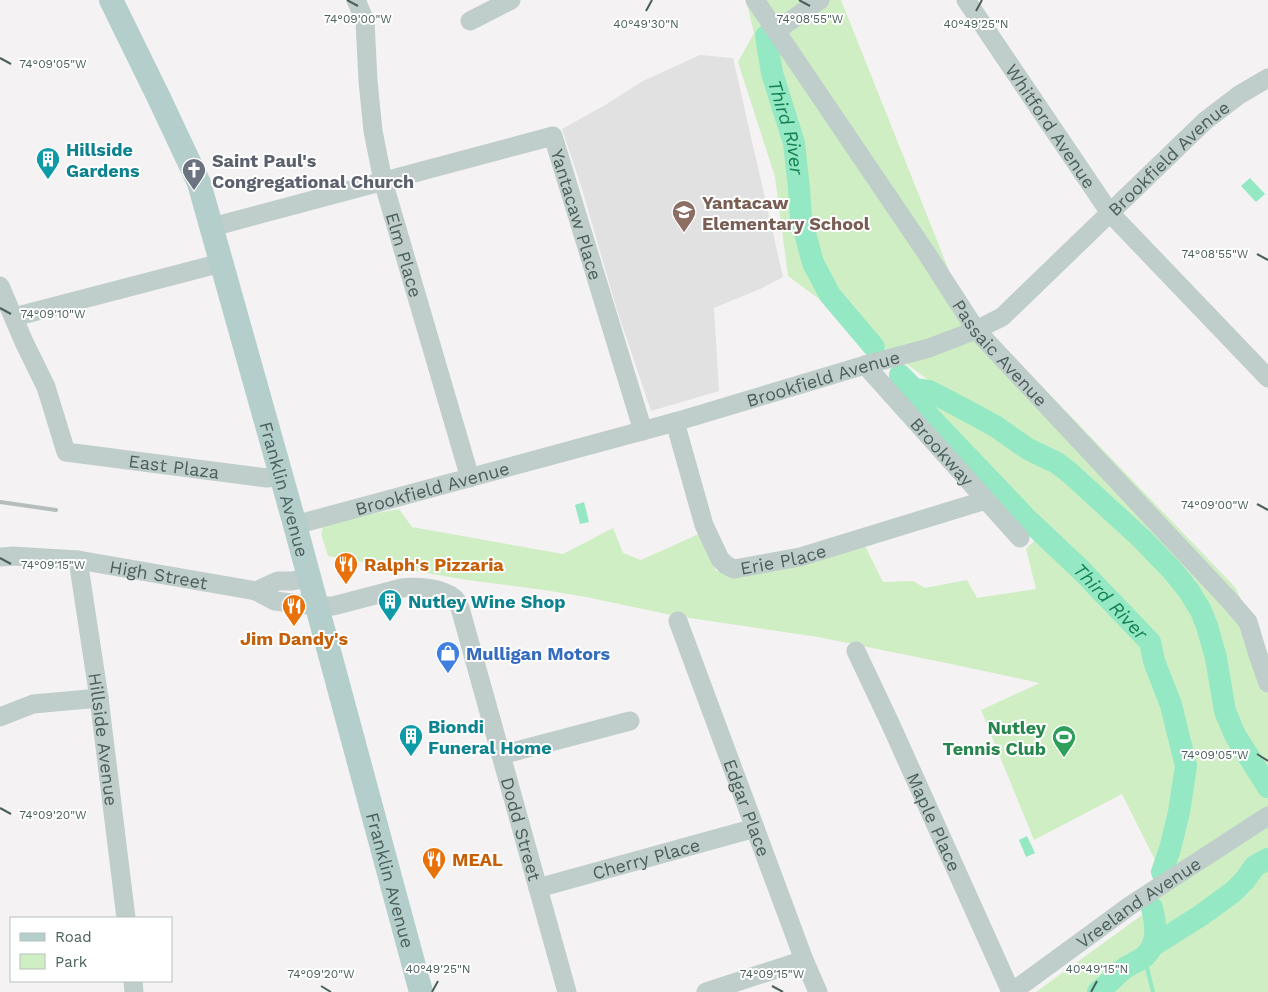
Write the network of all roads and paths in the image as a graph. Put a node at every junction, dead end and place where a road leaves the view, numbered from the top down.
1 (111, 0) edge
2 (356, 0) edge
3 (511, 0) edge
4 (755, 0) edge
5 (820, 0) edge
6 (966, 0) edge
7 (470, 21) dead end
8 (776, 32) junction
9 (1268, 78) edge
10 (383, 181) junction
11 (1110, 213) junction
12 (212, 227) junction
13 (221, 262) junction
14 (0, 286) edge
15 (14, 317) junction
16 (976, 330) junction
17 (865, 365) junction
18 (1264, 366) edge
19 (676, 422) junction
20 (642, 431) junction
21 (281, 476) junction
22 (470, 478) junction
23 (986, 500) junction
24 (295, 526) junction
25 (1020, 538) dead end
26 (0, 557) edge
27 (78, 560) junction
28 (309, 578) junction
29 (256, 591) junction
30 (316, 606) junction
31 (460, 608) joint
32 (678, 621) dead end
33 (1263, 650) edge
34 (856, 651) dead end
35 (1268, 683) edge
36 (99, 698) junction
37 (0, 717) edge
38 (630, 721) dead end
39 (501, 755) junction
40 (1268, 816) edge
41 (755, 828) junction
42 (538, 888) junction
43 (126, 917) edge
44 (804, 960) junction
45 (421, 992) edge
46 (567, 992) edge
47 (706, 992) edge
48 (818, 992) edge
49 (1012, 992) edge

1 - 12 main road, Franklin Avenue
2 - 10 street, Elm Place
3 - 7 street
4 - 8 street, Passaic Avenue
5 - 8 street
6 - 11 street, Whitford Avenue
8 - 16 street, Passaic Avenue
9 - 11 street, Brookfield Avenue
10 - 12 street, Yantacaw Place
10 - 20 street, Yantacaw Place
10 - 22 street, Elm Place
11 - 16 street, Brookfield Avenue
11 - 18 street, Whitford Avenue
12 - 13 main road, Franklin Avenue
13 - 15 street
13 - 21 main road, Franklin Avenue
14 - 15 street
15 - 21 street, East Plaza
16 - 17 street, Brookfield Avenue
16 - 33 street, Passaic Avenue
17 - 19 street, Brookfield Avenue
17 - 23 street, Brookway
19 - 20 street, Brookfield Avenue
19 - 23 street, Erie Place
20 - 22 street, Brookfield Avenue
21 - 24 main road, Franklin Avenue
22 - 24 street, Brookfield Avenue
23 - 25 street, Brookway
24 - 28 main road, Franklin Avenue
26 - 27 street, High Street
27 - 29 street, High Street
27 - 36 street, Hillside Avenue
28 - 29 street
28 - 30 main road, Franklin Avenue
29 - 30 street, High Street
30 - 31 street, High Street
30 - 45 main road, Franklin Avenue
31 - 39 street, Dodd Street
32 - 41 street, Edgar Place
33 - 35 street, Passaic Avenue
34 - 49 street, Maple Place
36 - 37 street
36 - 43 street, Hillside Avenue
38 - 39 street
39 - 42 street, Dodd Street
40 - 49 street, Vreeland Avenue
41 - 42 street, Cherry Place
41 - 44 street, Edgar Place
42 - 46 street, Dodd Street
44 - 47 street
44 - 48 street, Edgar Place

